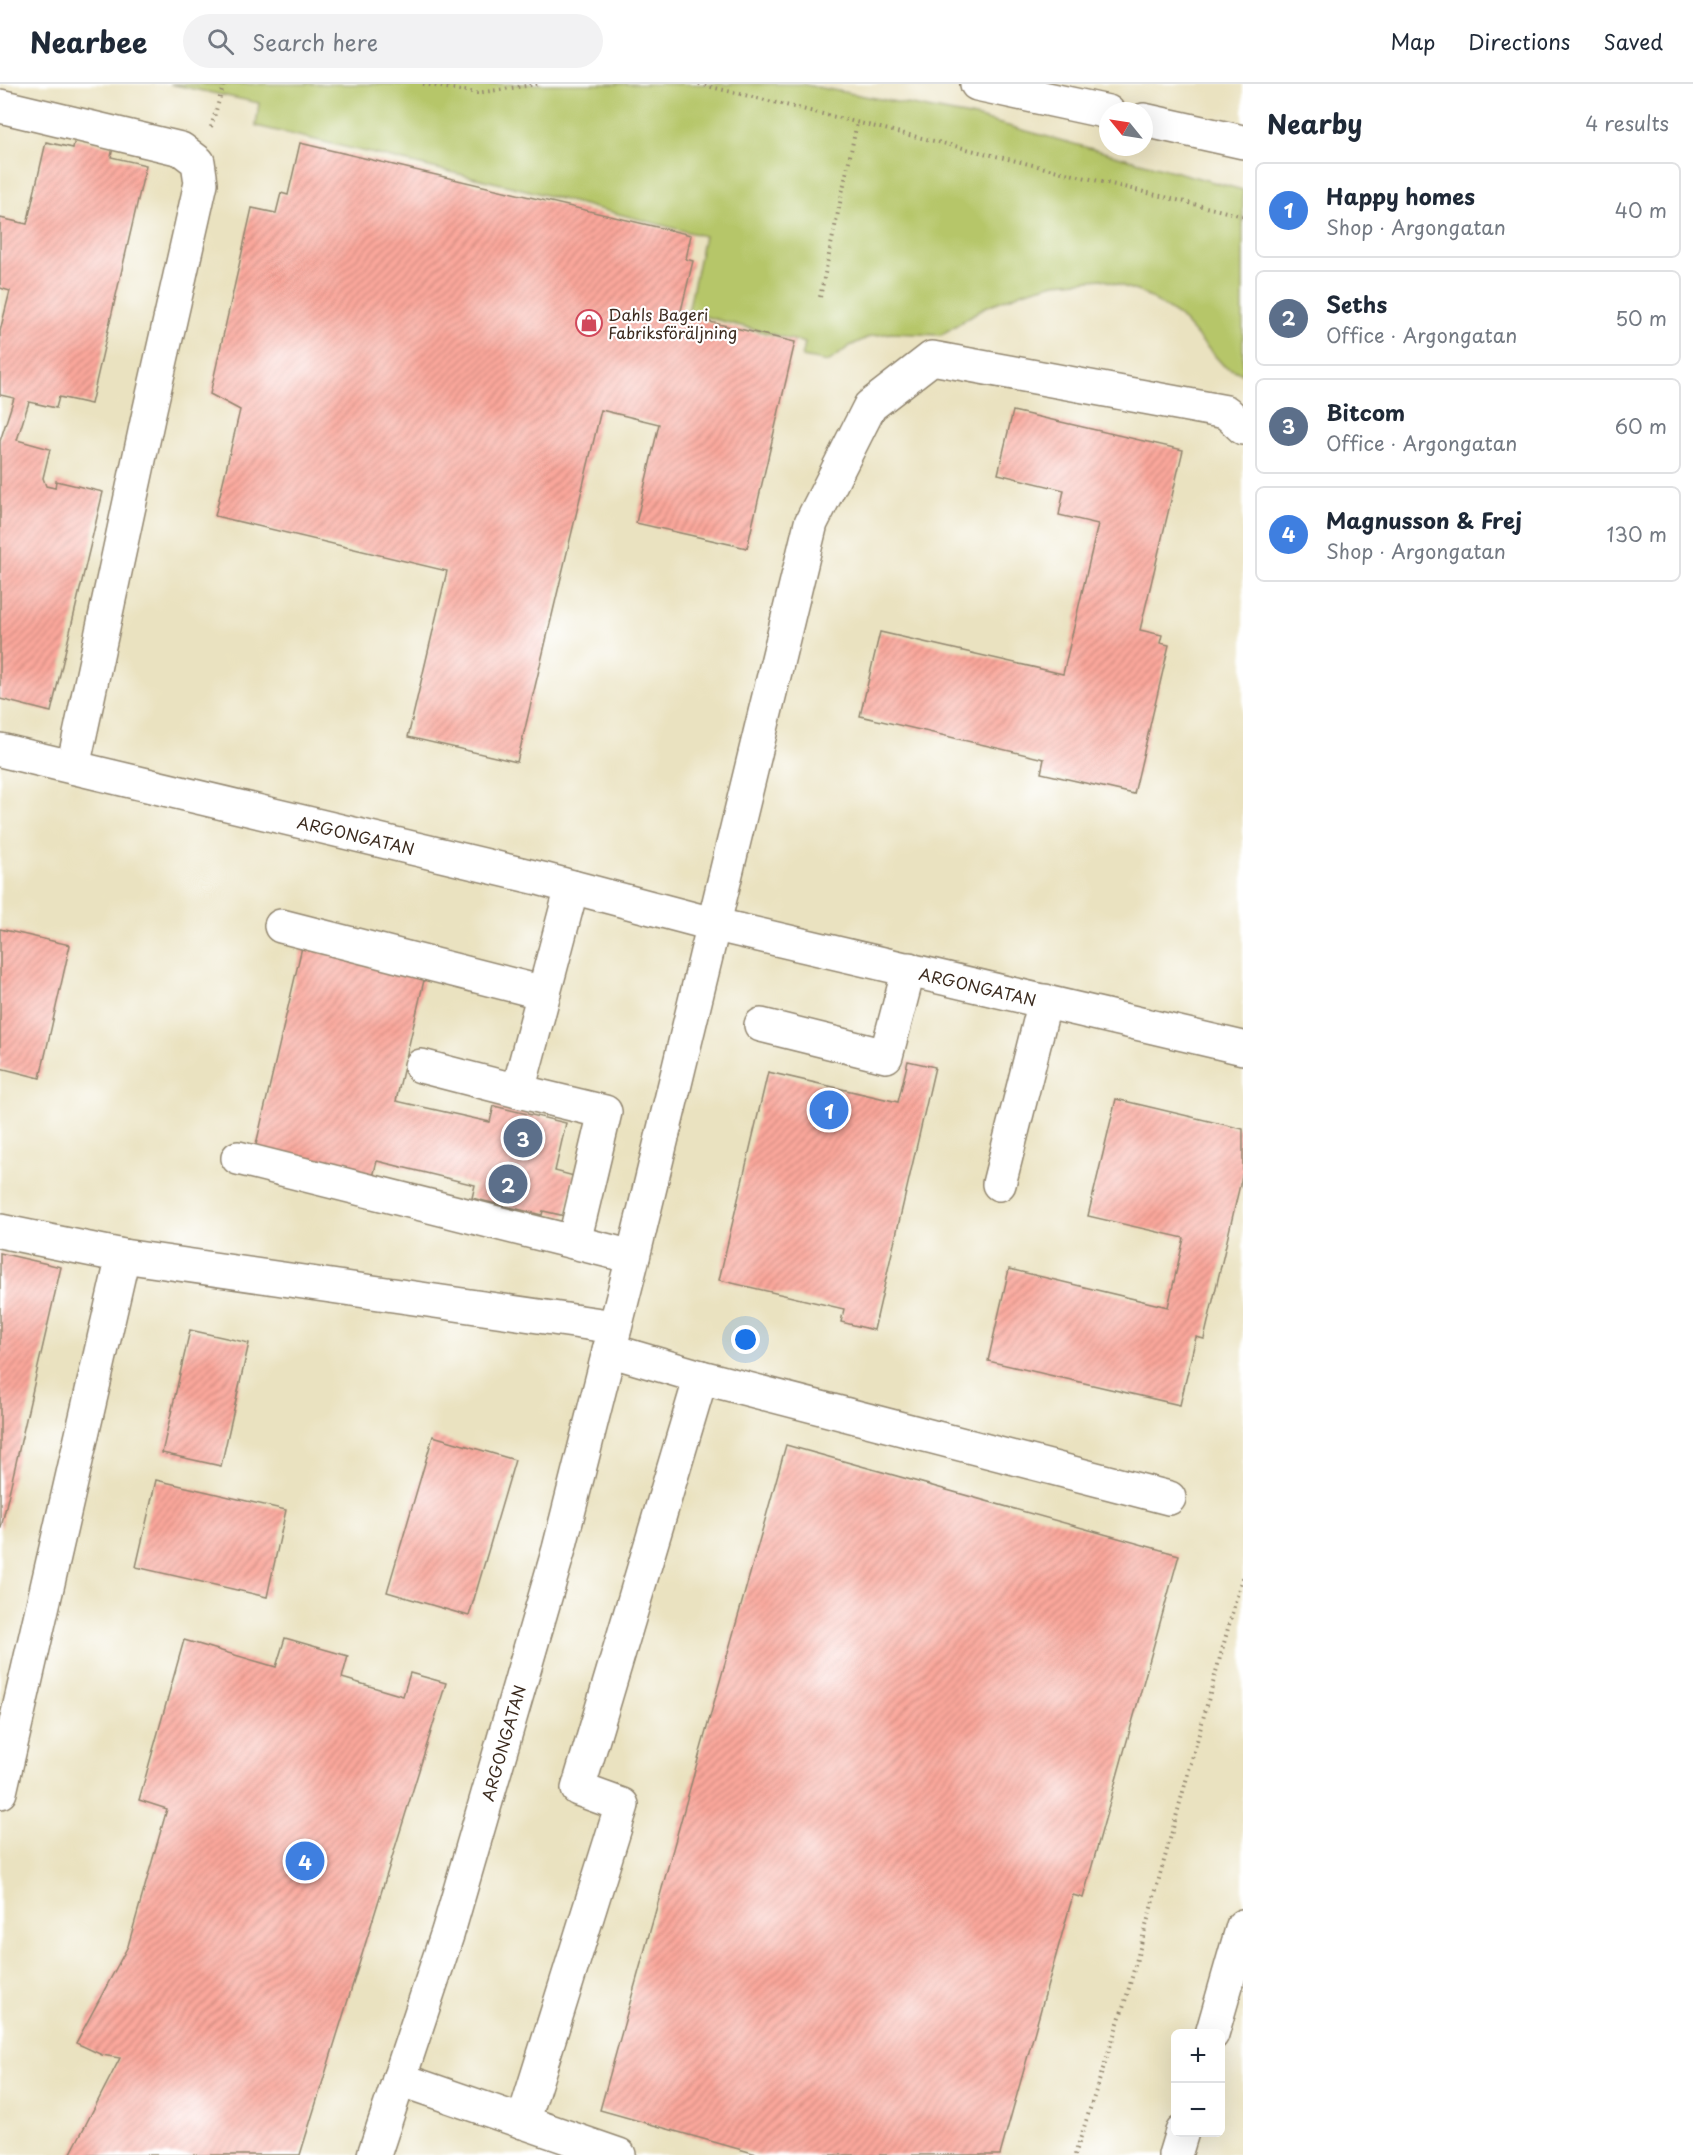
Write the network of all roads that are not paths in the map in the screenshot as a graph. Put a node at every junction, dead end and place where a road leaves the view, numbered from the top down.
1 (978, 84) edge
2 (0, 106) edge
3 (1099, 110) edge
4 (1153, 122) edge
5 (1243, 142) edge
6 (1243, 428) edge
7 (0, 750) edge
8 (73, 767) junction
9 (572, 887) junction
10 (712, 924) junction
11 (281, 926) dead end
12 (909, 969) junction
13 (544, 993) junction
14 (1045, 1001) junction
15 (761, 1025) dead end
16 (1243, 1047) edge
17 (421, 1066) dead end
18 (518, 1091) junction
19 (238, 1158) dead end
20 (999, 1184) dead end
21 (0, 1231) edge
22 (574, 1242) junction
23 (123, 1256) junction
24 (633, 1257) junction
25 (612, 1339) junction
26 (701, 1377) junction
27 (1169, 1498) dead end
28 (0, 1792) edge
29 (1243, 1926) edge
30 (1213, 2029) edge
31 (399, 2079) junction
32 (523, 2122) junction
33 (1181, 2137) edge
34 (374, 2155) edge
35 (619, 2155) edge
36 (1175, 2155) edge

1 - 3 street
2 - 8 street
4 - 5 street
6 - 10 street
7 - 8 street, ARGONGATAN
8 - 9 street, ARGONGATAN
9 - 10 street, ARGONGATAN
9 - 13 street
10 - 12 street, ARGONGATAN
10 - 24 street, ARGONGATAN
11 - 13 street
12 - 14 street, ARGONGATAN
12 - 15 street
13 - 18 street
14 - 16 street, ARGONGATAN
14 - 20 street
17 - 18 street
18 - 22 street
19 - 22 street
21 - 23 street
22 - 24 street
23 - 25 street
23 - 28 street
24 - 25 street, ARGONGATAN
25 - 26 street
25 - 31 street, ARGONGATAN
26 - 27 street
26 - 32 street
29 - 30 street
31 - 32 street
31 - 34 street, ARGONGATAN
32 - 35 street
33 - 36 street

